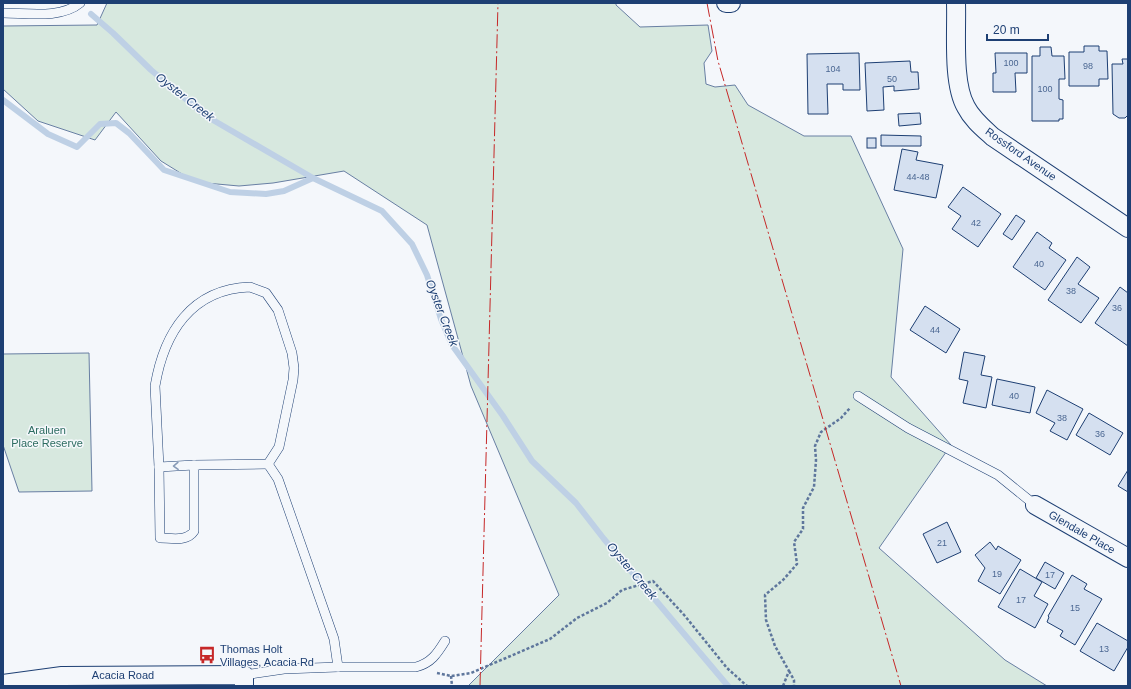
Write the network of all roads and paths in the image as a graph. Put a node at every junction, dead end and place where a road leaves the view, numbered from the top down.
1 (80, 3) edge
2 (726, 3) edge
3 (731, 3) edge
4 (956, 3) edge
5 (3, 13) edge
6 (1128, 228) edge
7 (858, 396) joint
8 (268, 464) junction
9 (194, 465) junction
10 (159, 467) junction
11 (1035, 505) joint
12 (1128, 558) edge
13 (445, 641) dead end
14 (338, 667) junction
15 (416, 667) junction
16 (789, 671) junction
17 (451, 676) junction
18 (244, 680) edge
19 (3, 684) edge
20 (452, 686) edge
21 (747, 686) edge
22 (784, 686) edge
23 (794, 686) edge

1 - 5 lane
2 - 3 street
4 - 6 street, Rossford Avenue
7 - 11 lane
7 - 16 path
8 - 9 lane
8 - 10 lane
8 - 14 lane
9 -> 10 lane
9 - 10 lane
11 - 12 street, Glendale Place
13 - 15 lane
14 - 15 lane
14 - 18 lane
15 - 17 path
16 - 22 path
16 - 23 path
17 - 20 path
17 - 21 path
18 - 19 street, Acacia Road

